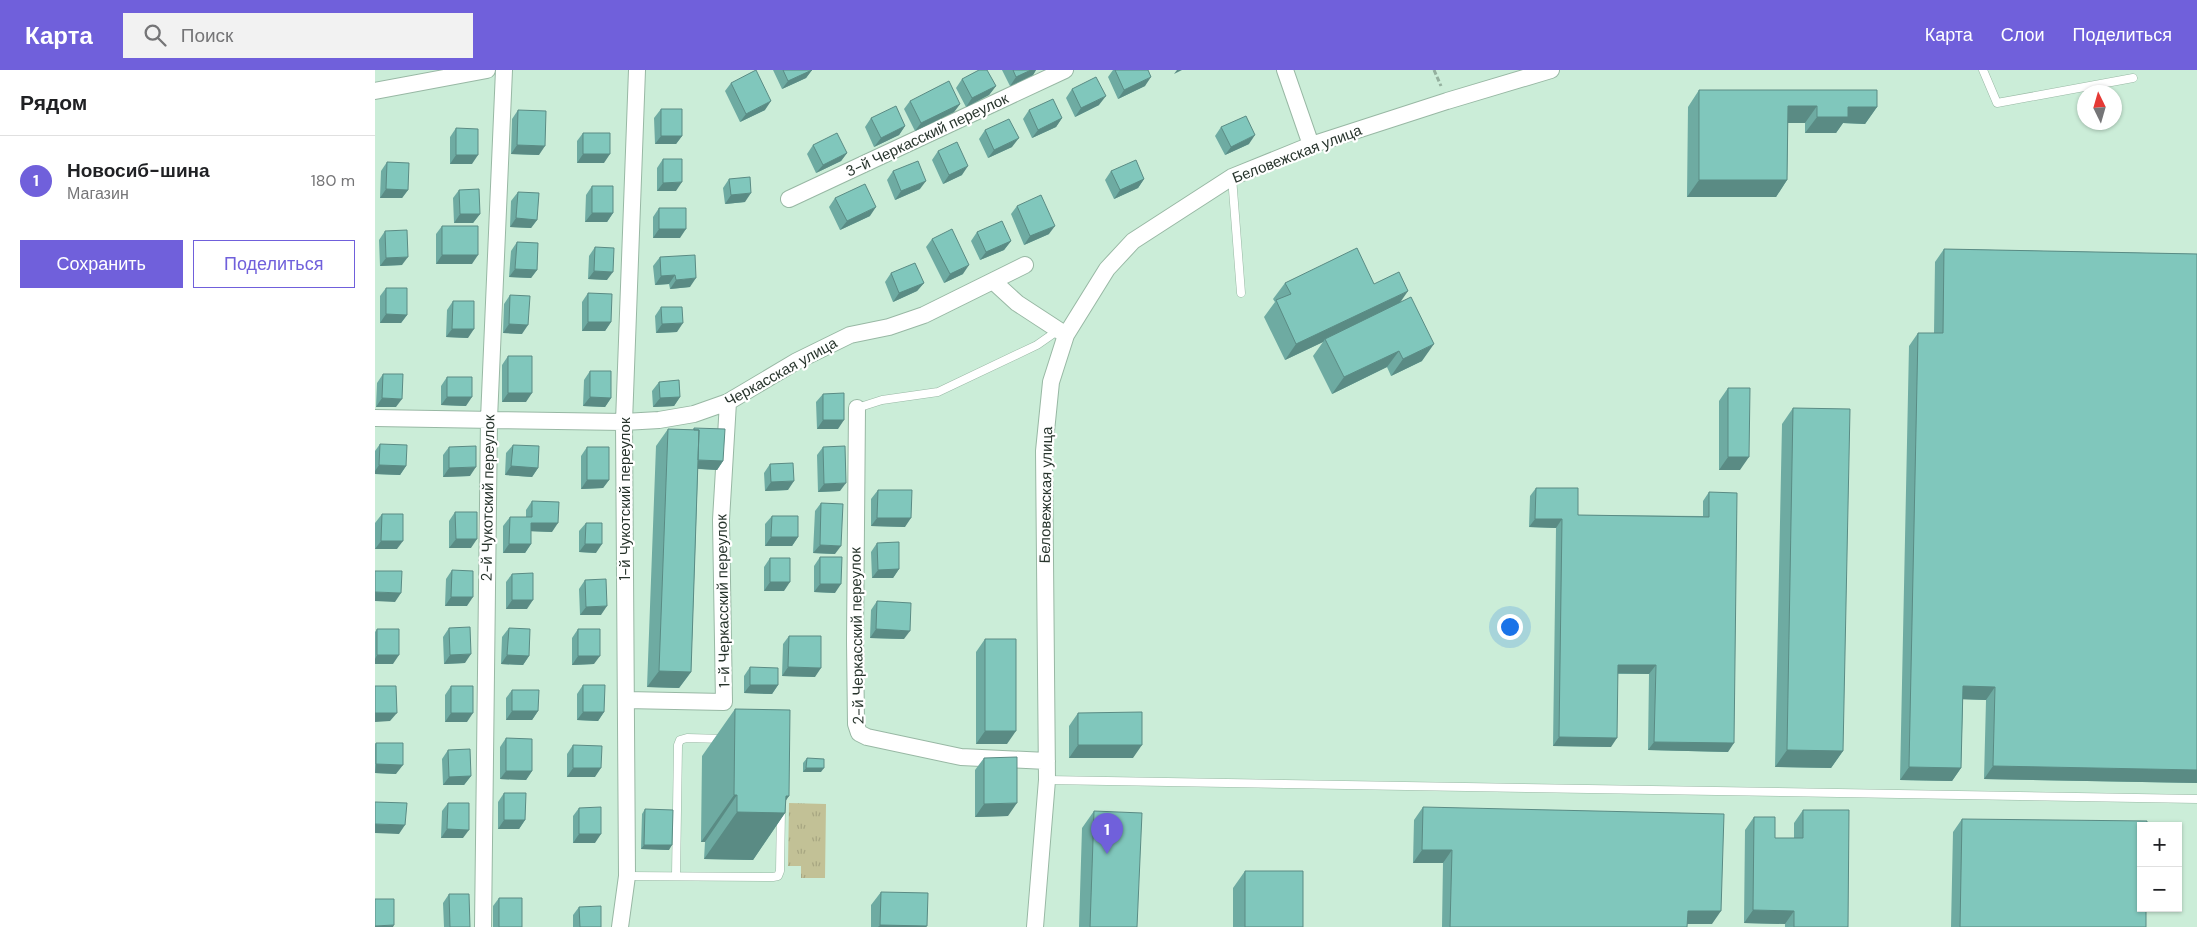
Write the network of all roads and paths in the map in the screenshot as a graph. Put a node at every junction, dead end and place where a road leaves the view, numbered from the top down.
1 (487, 70) edge
2 (504, 70) edge
3 (637, 70) edge
4 (1065, 70) edge
5 (1285, 70) edge
6 (1551, 70) edge
7 (1983, 70) edge
8 (2133, 78) dead end
9 (375, 90) edge
10 (1311, 145) junction
11 (1232, 176) junction
12 (789, 199) dead end
13 (1025, 265) dead end
14 (993, 281) junction
15 (1241, 293) dead end
16 (1061, 333) junction
17 (728, 402) junction
18 (857, 408) joint
19 (375, 418) edge
20 (489, 420) junction
21 (624, 422) junction
22 (626, 700) junction
23 (732, 739) dead end
24 (1047, 761) junction
25 (1047, 780) junction
26 (2197, 799) edge
27 (781, 803) edge
28 (627, 876) junction
29 (676, 876) junction
30 (483, 927) edge
31 (620, 927) edge
32 (1035, 927) edge

1 - 9 street
2 - 20 street, 2-й Чукотский переулок
3 - 21 street, 1-й Чукотский переулок
4 - 12 street, 3-й Черкасский переулок
5 - 10 street
6 - 10 street, Беловежская улица
7 - 8 lane
10 - 11 street, Беловежская улица
11 - 15 lane
11 - 16 street, Беловежская улица
13 - 14 street, Черкасская улица
14 - 16 street
14 - 17 street, Черкасская улица
16 - 18 lane
16 - 24 street, Беловежская улица
17 - 21 street, Черкасская улица
17 - 22 street, 1-й Черкасский переулок
18 - 24 street, 2-й Черкасский переулок
19 - 20 street, Черкасская улица
20 - 21 street, Черкасская улица
20 - 30 street, 2-й Чукотский переулок
21 - 22 street, 1-й Чукотский переулок
22 - 28 street, 1-й Чукотский переулок
23 - 29 lane
24 - 25 street, Беловежская улица
25 - 26 lane
25 - 32 street, Беловежская улица
27 - 29 lane
28 - 29 lane
28 - 31 street, 1-й Чукотский переулок

